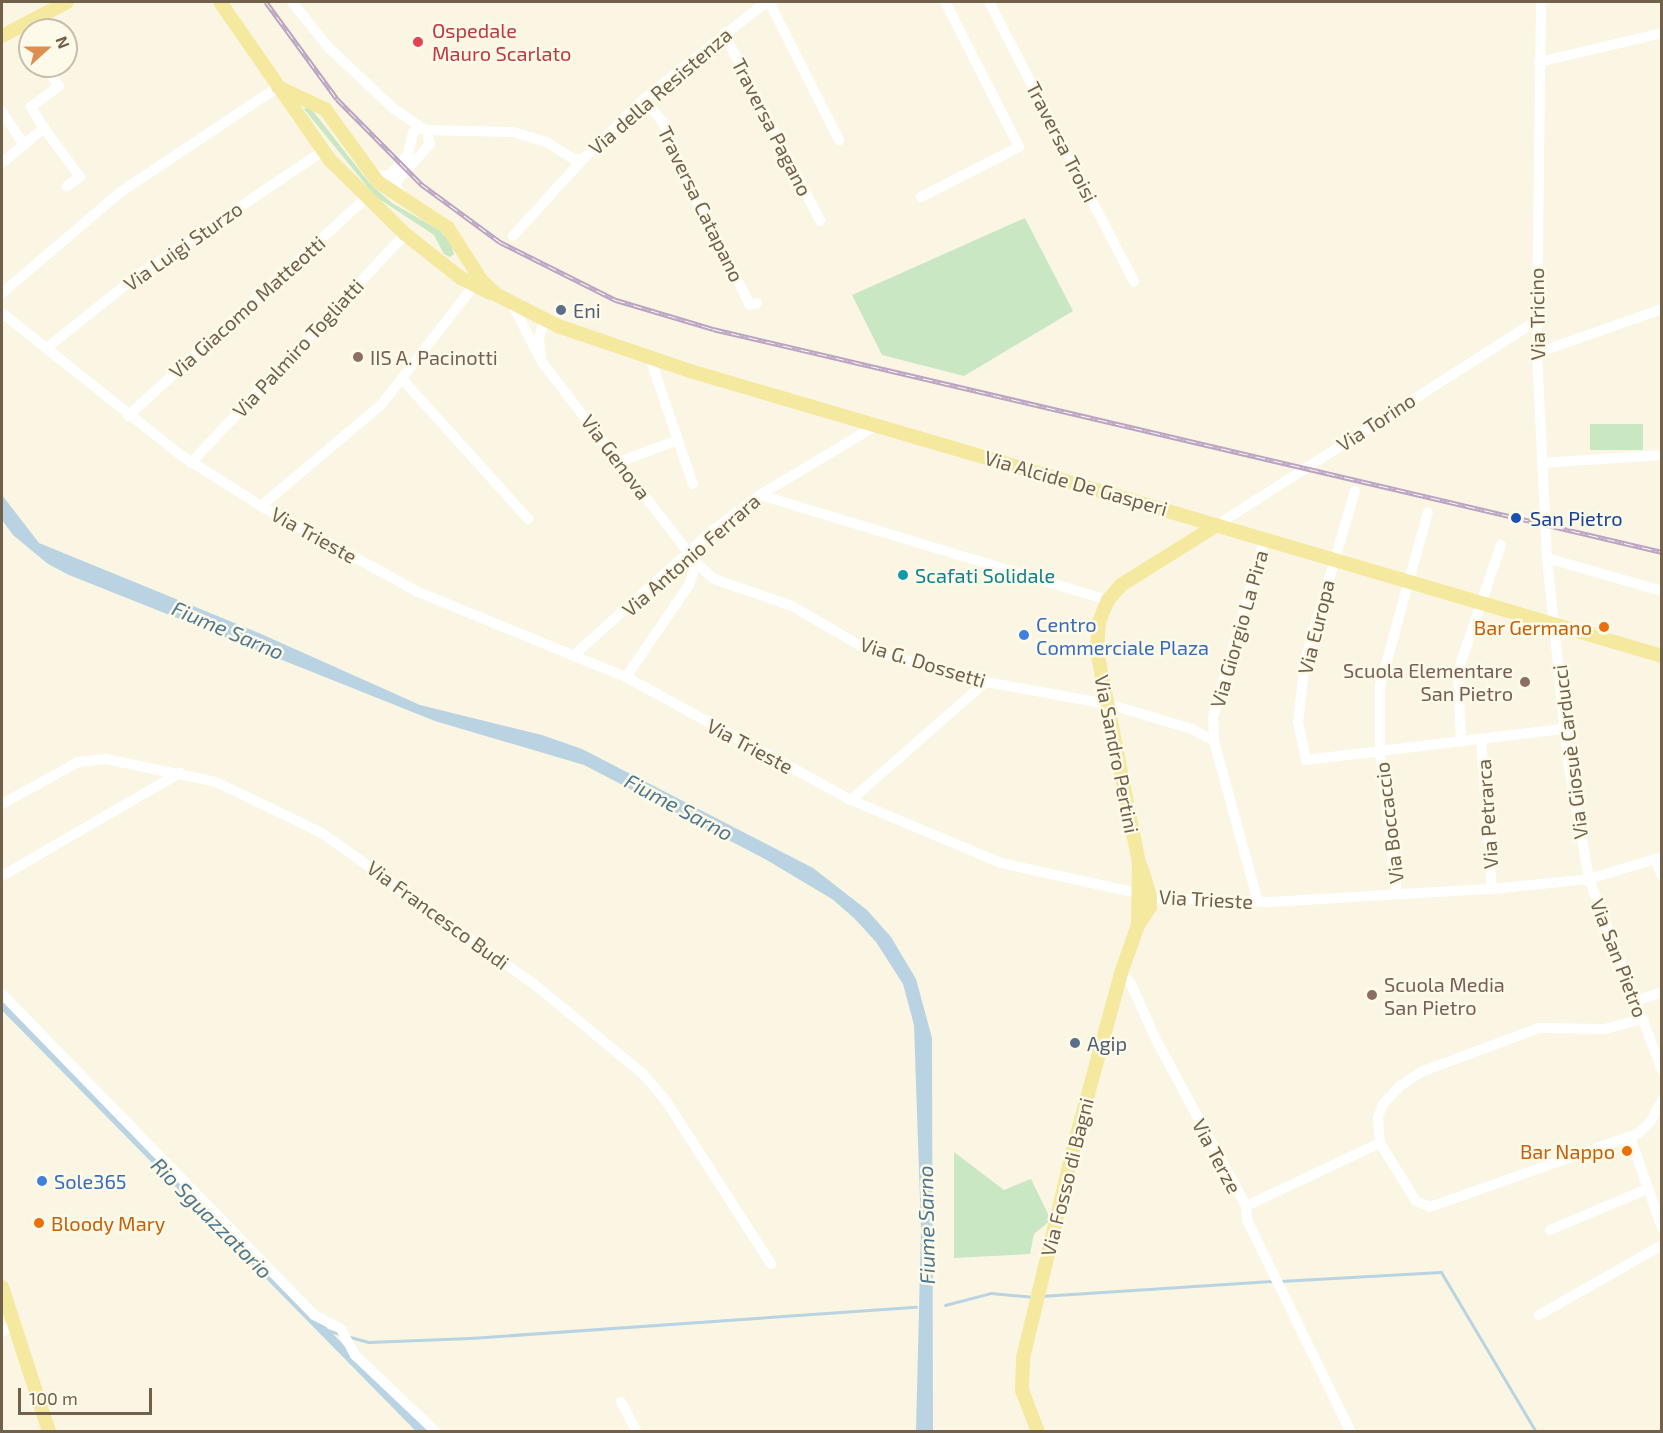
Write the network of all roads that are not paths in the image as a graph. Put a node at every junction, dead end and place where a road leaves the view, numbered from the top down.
1 (67, 2) edge
2 (220, 2) edge
3 (292, 2) edge
4 (768, 2) edge
5 (945, 2) edge
6 (989, 2) edge
7 (1541, 2) edge
8 (724, 33) junction
9 (1662, 33) edge
10 (2, 36) edge
11 (1539, 62) junction
12 (53, 78) edge
13 (278, 87) junction
14 (644, 99) junction
15 (316, 102) junction
16 (394, 109) junction
17 (2, 112) edge
18 (299, 117) junction
19 (44, 128) junction
20 (425, 129) junction
21 (460, 132) junction
22 (839, 140) dead end
23 (411, 141) junction
24 (430, 144) junction
25 (24, 145) junction
26 (323, 151) junction
27 (583, 159) junction
28 (408, 161) junction
29 (2, 163) edge
30 (366, 167) junction
31 (395, 176) junction
32 (67, 186) dead end
33 (921, 197) dead end
34 (366, 198) junction
35 (409, 204) junction
36 (820, 221) dead end
37 (405, 234) junction
38 (513, 236) dead end
39 (461, 244) junction
40 (438, 261) junction
41 (1134, 282) dead end
42 (473, 287) junction
43 (2, 293) edge
44 (497, 295) junction
45 (757, 303) dead end
46 (512, 304) junction
47 (1662, 309) edge
48 (2, 313) edge
49 (545, 320) junction
50 (1536, 321) junction
51 (48, 347) junction
52 (1537, 353) junction
53 (650, 358) junction
54 (542, 362) junction
55 (403, 380) junction
56 (128, 416) junction
57 (877, 425) junction
58 (678, 440) junction
59 (1662, 455) edge
60 (619, 462) junction
61 (191, 463) junction
62 (1542, 463) junction
63 (693, 484) dead end
64 (1355, 491) dead end
65 (760, 495) junction
66 (261, 506) junction
67 (1428, 512) dead end
68 (528, 519) dead end
69 (1217, 525) junction
70 (1264, 541) junction
71 (1501, 545) dead end
72 (689, 553) junction
73 (1547, 558) junction
74 (1333, 562) junction
75 (696, 563) junction
76 (714, 579) junction
77 (1408, 584) junction
78 (689, 585) junction
79 (1662, 591) edge
80 (1108, 600) junction
81 (1479, 604) junction
82 (1556, 625) junction
83 (573, 656) junction
84 (1662, 656) edge
85 (626, 677) junction
86 (986, 682) junction
87 (1108, 704) junction
88 (1213, 717) junction
89 (1192, 729) junction
90 (1564, 729) junction
91 (1481, 739) junction
92 (1214, 741) junction
93 (1461, 742) junction
94 (1380, 753) junction
95 (180, 773) junction
96 (851, 800) junction
97 (2, 804) edge
98 (1658, 858) edge
99 (2, 876) edge
100 (1662, 876) edge
101 (1589, 879) junction
102 (1492, 889) junction
103 (1397, 894) junction
104 (1145, 895) junction
105 (1258, 902) junction
106 (1121, 972) junction
107 (1662, 992) edge
108 (2, 994) edge
109 (1635, 1001) junction
110 (1642, 1018) junction
111 (1662, 1070) edge
112 (1662, 1100) edge
113 (1630, 1137) junction
114 (1380, 1143) junction
115 (1647, 1189) junction
116 (1246, 1206) junction
117 (1662, 1228) edge
118 (1550, 1230) dead end
119 (1662, 1245) edge
120 (771, 1264) dead end
121 (2, 1287) edge
122 (1539, 1315) dead end
123 (14, 1324) junction
124 (2, 1332) edge
125 (621, 1402) dead end
126 (49, 1431) edge
127 (436, 1431) edge
128 (638, 1431) edge
129 (1038, 1431) edge
130 (1351, 1431) edge

1 - 10 main road
2 - 13 main road, Via Alcide De Gasperi
3 - 16 street
4 - 8 street, Via della Resistenza
4 - 22 street
5 - 33 street
6 - 41 street, Traversa Troisi
7 - 11 street, Via Tricino
8 - 14 street, Via della Resistenza
8 - 36 street, Traversa Pagano
9 - 11 street
11 - 50 street, Via Tricino
12 - 19 street
13 - 15 main road, Via Alcide De Gasperi
13 - 18 main road, Via Alcide De Gasperi
13 - 43 street
14 - 27 street, Via della Resistenza
14 - 45 street, Traversa Catapano
15 - 18 main road
15 - 30 main road, Via Alcide De Gasperi
16 - 20 street
16 - 23 street
17 - 25 street
18 - 26 main road, Via Alcide De Gasperi
19 - 25 street
19 - 32 street
20 - 21 street
20 - 23 street
20 - 24 street
21 - 24 street
21 - 27 street
23 - 28 street
24 - 28 street
25 - 29 street
26 - 34 main road, Via Alcide De Gasperi
26 - 51 street, Via Luigi Sturzo
27 - 38 street, Via della Resistenza
28 - 31 street
30 - 31 street
30 - 35 main road, Via Alcide De Gasperi
31 - 35 street
34 - 37 main road, Via Alcide De Gasperi
34 - 56 street, Via Giacomo Matteotti
35 - 39 main road, Via Alcide De Gasperi
37 - 40 main road, Via Alcide De Gasperi
37 - 61 street, Via Palmiro Togliatti
39 - 40 main road
39 - 44 main road, Via Alcide De Gasperi
40 - 42 main road, Via Alcide De Gasperi
42 - 44 main road, Via Alcide De Gasperi
42 - 55 street
44 - 46 main road, Via Alcide De Gasperi
46 - 49 main road, Via Alcide De Gasperi
46 - 54 street, Via Genova
47 - 52 street
48 - 51 street, Via Trieste
49 - 53 main road, Via Alcide De Gasperi
49 - 54 street
50 - 52 street, Via Tricino
50 - 69 street, Via Torino
51 - 56 street, Via Trieste
52 - 62 street, Via Tricino
53 - 57 main road, Via Alcide De Gasperi
53 - 58 street
54 - 60 street, Via Genova
55 - 66 street
55 - 68 street
56 - 61 street, Via Trieste
57 - 65 street, Via Antonio Ferrara
57 - 69 main road, Via Alcide De Gasperi
58 - 60 street
58 - 63 street
59 - 62 street
60 - 72 street, Via Genova
61 - 66 street, Via Trieste
62 - 73 street, Via Tricino
64 - 74 street
65 - 72 street, Via Antonio Ferrara
65 - 80 street
66 - 83 street, Via Trieste
67 - 77 street, Via Boccaccio
69 - 70 main road, Via Alcide De Gasperi
69 - 80 main road, Via Sandro Pertini
70 - 74 main road, Via Alcide De Gasperi
70 - 88 street, Via Giorgio La Pira
71 - 81 street
72 - 75 street, Via G. Dossetti
72 - 83 street, Via Antonio Ferrara
73 - 79 street
73 - 82 street, Via Tricino
74 - 77 main road, Via Alcide De Gasperi
74 - 94 street, Via Europa
75 - 76 street, Via G. Dossetti
75 - 78 street
76 - 78 street
76 - 86 street, Via G. Dossetti
77 - 81 main road, Via Alcide De Gasperi
77 - 94 street, Via Boccaccio
78 - 85 street
80 - 87 main road, Via Sandro Pertini
81 - 82 main road, Via Alcide De Gasperi
81 - 93 street
82 - 84 main road, Via Alcide De Gasperi
82 - 90 street, Via Giosuè Carducci
83 - 85 street, Via Trieste
85 - 96 street, Via Trieste
86 - 87 street, Via G. Dossetti
86 - 96 street
87 - 89 street, Via G. Dossetti
87 - 104 main road, Via Sandro Pertini
88 - 89 street, Via Giorgio La Pira
88 - 92 street, Via Giorgio La Pira
89 - 92 street, Via Giorgio La Pira
90 - 91 street
90 - 101 street, Via Giosuè Carducci
91 - 93 street
91 - 102 street, Via Petrarca
92 - 105 street, Via Giorgio La Pira
93 - 94 street
94 - 103 street, Via Boccaccio
95 - 97 street, Via Francesco Budi
95 - 99 street
95 - 120 street, Via Francesco Budi
96 - 104 street, Via Trieste
98 - 100 street
98 - 101 street, Via Trieste
101 - 102 street, Via Trieste
101 - 109 street, Via San Pietro
102 - 103 street, Via Trieste
103 - 105 street, Via Trieste
104 - 105 street, Via Trieste
104 - 106 main road, Via Fosso di Bagni
106 - 116 street, Via Terze
106 - 129 main road, Via Fosso di Bagni
107 - 109 street
108 - 127 street
109 - 110 street, Via San Pietro
110 - 111 street, Via San Pietro
110 - 114 street
112 - 113 street
113 - 114 street
113 - 115 street
114 - 116 street, Via Terze
115 - 117 street
115 - 118 street
116 - 130 street
119 - 122 street
121 - 123 main road
123 - 124 street
123 - 126 main road
125 - 128 street

